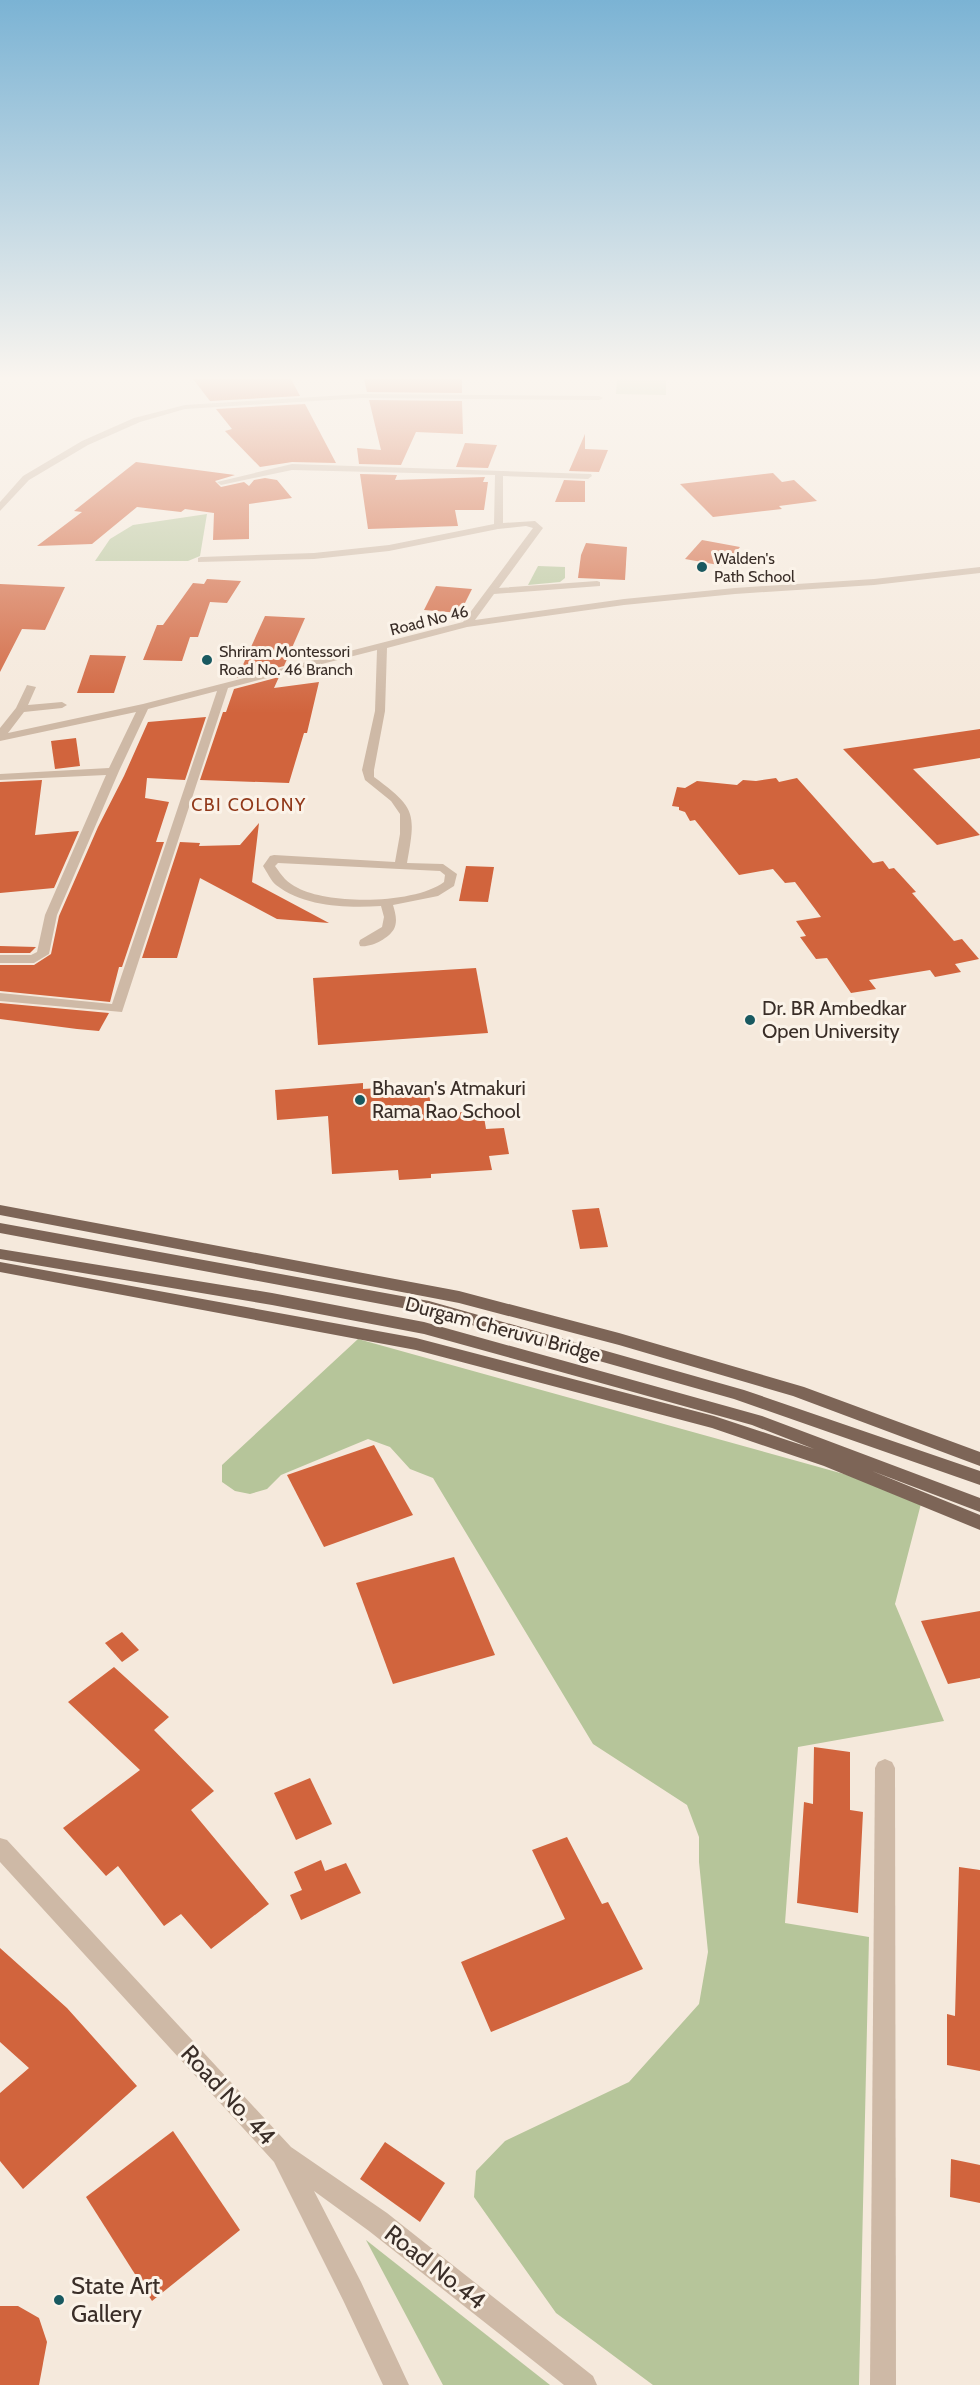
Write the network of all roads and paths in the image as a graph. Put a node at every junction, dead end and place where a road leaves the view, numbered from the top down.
1 (15, 490) edge
2 (499, 490) edge
3 (0, 508) edge
4 (498, 526) junction
5 (201, 560) dead end
6 (980, 570) edge
7 (597, 584) dead end
8 (491, 591) junction
9 (467, 624) junction
10 (382, 647) junction
11 (32, 687) dead end
12 (224, 687) junction
13 (62, 705) dead end
14 (144, 706) junction
15 (21, 709) junction
16 (1, 738) edge
17 (113, 771) junction
18 (0, 777) edge
19 (400, 866) junction
20 (386, 901) junction
21 (365, 943) dead end
22 (0, 959) edge
23 (0, 997) edge
24 (0, 1210) edge
25 (0, 1228) edge
26 (0, 1254) edge
27 (0, 1267) edge
28 (980, 1459) edge
29 (980, 1478) edge
30 (980, 1505) edge
31 (980, 1523) edge
32 (885, 1768) dead end
33 (0, 1847) edge
34 (282, 2154) junction
35 (396, 2385) edge
36 (584, 2385) edge
37 (883, 2385) edge

1 - 3 street
2 - 4 street
4 - 5 street
4 - 8 street
6 - 9 street, Road No 46
7 - 8 street
8 - 9 street
9 - 10 street, Road No 46
10 - 12 street, Road No 46
10 - 19 street
11 - 15 street
12 - 14 street, Road No 46
12 - 23 street
13 - 15 street
14 - 16 street, Road No 46
14 - 17 street
15 - 16 street
17 - 18 street
17 - 22 street
19 - 20 street
19 - 20 street
20 - 21 street
24 - 28 main road
25 - 29 main road, Durgam Cheruvu Bridge
26 - 30 main road, Durgam Cheruvu Bridge
27 - 31 main road
32 - 37 street
33 - 34 street, Road No. 44
34 - 35 street, Road No. 44
34 - 36 street, Road No.44

